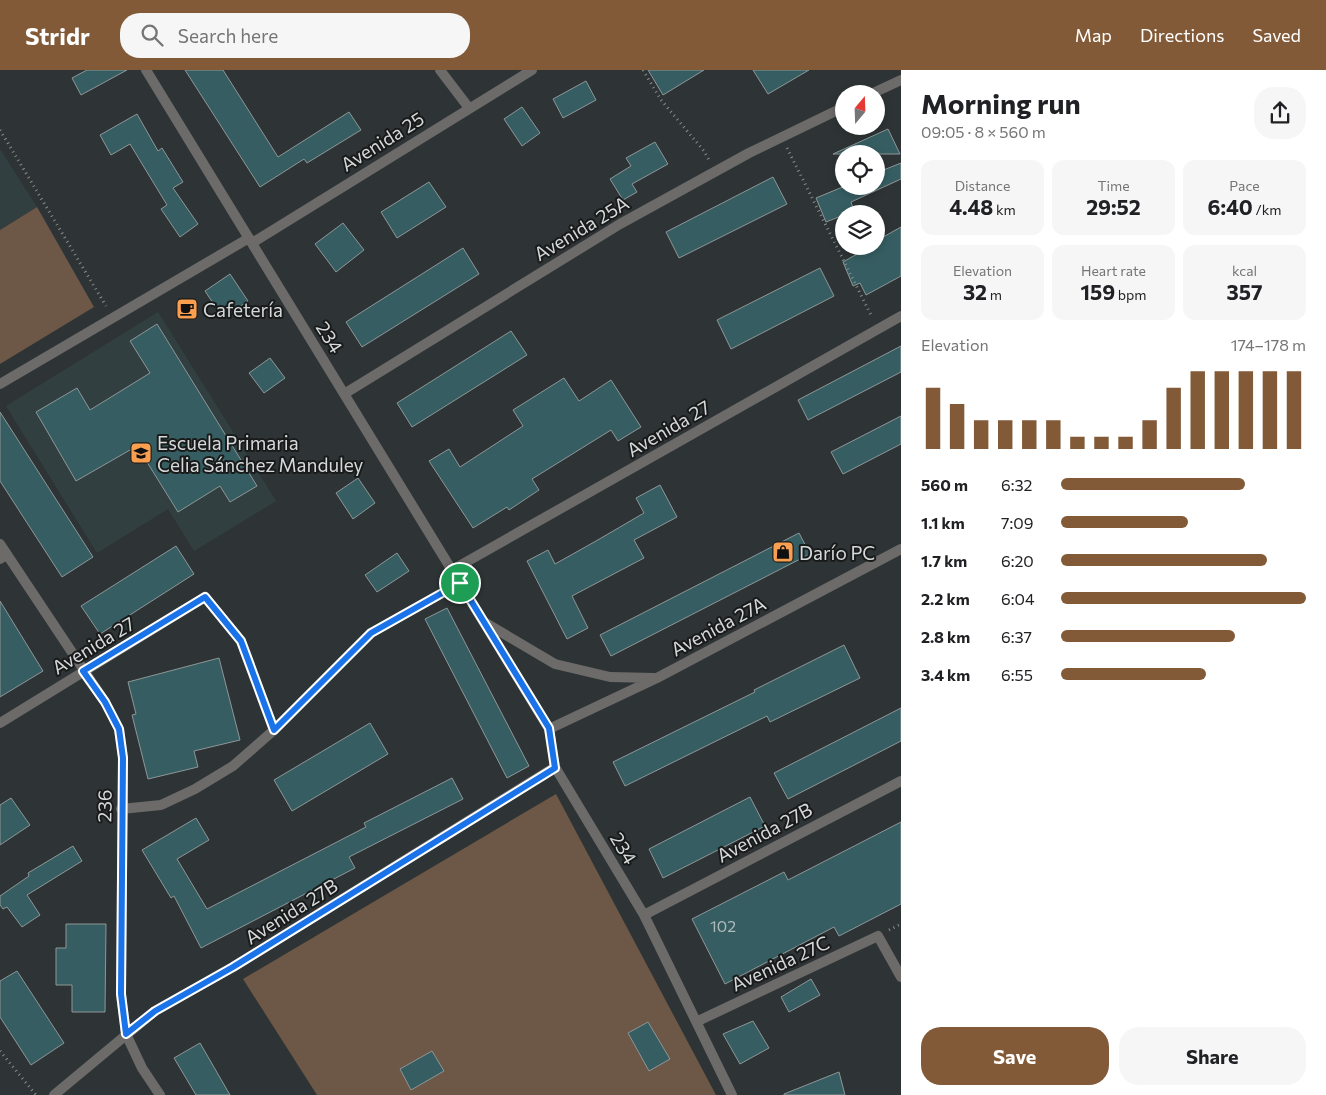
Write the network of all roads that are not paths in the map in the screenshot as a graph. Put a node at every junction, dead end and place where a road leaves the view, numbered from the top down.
1 (146, 70) edge
2 (440, 70) edge
3 (532, 70) edge
4 (901, 80) edge
5 (885, 87) edge
6 (469, 108) junction
7 (835, 111) edge
8 (250, 241) junction
9 (901, 316) edge
10 (0, 384) edge
11 (344, 394) junction
12 (0, 544) edge
13 (901, 549) edge
14 (3, 557) edge
15 (452, 570) junction
16 (460, 583) junction
17 (483, 621) junction
18 (83, 671) junction
19 (657, 678) junction
20 (0, 723) edge
21 (549, 728) junction
22 (274, 730) junction
23 (555, 768) junction
24 (901, 780) edge
25 (121, 809) junction
26 (644, 915) junction
27 (901, 977) edge
28 (698, 1021) junction
29 (126, 1034) junction
30 (54, 1095) edge
31 (160, 1095) edge
32 (732, 1095) edge

1 - 8 street, 234
2 - 6 street
3 - 6 street, Avenida 25
4 - 5 street
6 - 8 street, Avenida 25
7 - 11 street, Avenida 25A
8 - 10 street, Avenida 25
8 - 11 street, 234
9 - 15 street, Avenida 27
11 - 15 street, 234
12 - 14 street, 236
13 - 19 street, Avenida 27A
14 - 18 street, 236
15 - 16 street, 234
16 - 17 street, 234
16 - 22 street
17 - 19 street, 234
17 - 21 street, 234
18 - 20 street, Avenida 27
18 - 22 street, Avenida 27
18 - 25 street, 236
19 - 21 street, Avenida 27A
21 - 23 street, 234
22 - 25 street
23 - 26 street, 234
23 - 29 street, Avenida 27B
24 - 26 street, Avenida 27B
25 - 29 street, 236
26 - 28 street, 234
27 - 28 street, Avenida 27C
28 - 32 street, 234
29 - 30 street, Avenida 27B
29 - 31 street, 236

